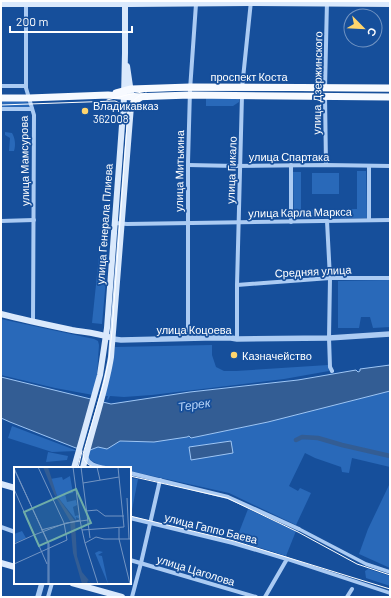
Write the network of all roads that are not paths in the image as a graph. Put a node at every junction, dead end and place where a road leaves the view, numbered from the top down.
1 (26, 2) edge
2 (251, 2) edge
3 (327, 2) edge
4 (125, 3) edge
5 (1, 4) edge
6 (196, 4) junction
7 (390, 4) edge
8 (125, 53) junction
9 (1, 86) edge
10 (26, 86) junction
11 (190, 87) junction
12 (242, 87) junction
13 (326, 88) junction
14 (390, 88) edge
15 (126, 92) junction
16 (190, 95) junction
17 (242, 95) junction
18 (325, 96) junction
19 (142, 97) junction
20 (390, 97) edge
21 (1, 98) edge
22 (29, 98) junction
23 (132, 98) junction
24 (1, 109) edge
25 (32, 109) junction
26 (131, 109) junction
27 (188, 165) junction
28 (240, 165) junction
29 (291, 165) junction
30 (326, 165) junction
31 (370, 166) junction
32 (390, 166) edge
33 (34, 220) junction
34 (369, 220) junction
35 (390, 220) edge
36 (1, 221) edge
37 (327, 221) junction
38 (238, 222) junction
39 (291, 222) junction
40 (118, 223) junction
41 (188, 223) junction
42 (330, 278) junction
43 (390, 278) edge
44 (236, 285) junction
45 (1, 314) edge
46 (33, 322) junction
47 (390, 334) edge
48 (106, 336) junction
49 (188, 338) junction
50 (329, 338) junction
51 (113, 339) junction
52 (237, 339) junction
53 (332, 371) dead end
54 (86, 455) junction
55 (74, 467) edge
56 (83, 467) edge
57 (101, 467) edge
58 (131, 473) edge
59 (160, 480) junction
60 (1, 484) edge
61 (14, 488) edge
62 (131, 518) edge
63 (150, 523) junction
64 (1, 527) edge
65 (299, 529) joint
66 (14, 532) edge
67 (287, 559) junction
68 (131, 560) edge
69 (1, 563) edge
70 (141, 563) junction
71 (14, 567) edge
72 (390, 572) edge
73 (356, 582) junction
74 (42, 584) edge
75 (52, 584) edge
76 (76, 584) edge
77 (352, 589) joint
78 (390, 593) edge
79 (38, 597) edge
80 (48, 597) edge
81 (122, 597) edge
82 (132, 597) edge
83 (256, 597) edge
84 (265, 597) edge
85 (347, 597) edge

1 - 4 main road
1 - 5 main road
1 - 10 street, улица Мамсурова
2 - 3 main road
2 - 6 main road
2 - 12 street, улица Гикало
3 - 7 main road
3 - 13 street, улица Дзержинского
4 - 6 main road
4 - 8 main road, улица Генерала Плиева
6 - 11 street, улица Митькина
8 - 15 main road, улица Генерала Плиева
8 - 15 main road, улица Генерала Плиева
9 - 10 street
10 - 22 street, улица Мамсурова
11 - 12 main road, проспект Коста
11 - 15 main road, проспект Коста
11 - 16 street, улица Митькина
12 - 13 main road, проспект Коста
12 - 17 street, улица Гикало
13 - 14 main road, проспект Коста
13 - 18 street, улица Дзержинского
15 - 22 main road, проспект Коста
15 - 23 main road, проспект Коста
15 - 40 main road, улица Генерала Плиева
16 - 17 main road, проспект Коста
16 - 19 main road, проспект Коста
16 - 27 street, улица Митькина
17 - 18 main road, проспект Коста
17 - 28 street, улица Гикало
18 - 20 main road, проспект Коста
18 - 30 street, улица Дзержинского
19 - 23 main road, проспект Коста
19 - 26 main road
21 - 22 main road, проспект Коста
22 - 25 street, улица Мамсурова
23 - 26 main road, улица Генерала Плиева
24 - 25 street
25 - 33 street, улица Мамсурова
26 - 40 main road, улица Генерала Плиева
27 - 28 street, улица Спартака
27 - 41 street, улица Митькина
28 - 29 street, улица Спартака
28 - 38 street, улица Гикало
29 - 30 street, улица Спартака
29 - 39 street
30 - 31 street, улица Спартака
31 - 32 street, улица Спартака
31 - 34 street
33 - 36 street
33 - 46 street, улица Мамсурова
34 - 35 street, улица Карла Маркса
34 - 37 street, улица Карла Маркса
37 - 39 street, улица Карла Маркса
37 - 42 street
38 - 39 street, улица Карла Маркса
38 - 41 street, улица Карла Маркса
38 - 44 street, улица Гикало
40 - 41 street, улица Карла Маркса
40 - 48 main road, улица Генерала Плиева
40 - 51 main road, улица Генерала Плиева
41 - 49 street, улица Митькина
42 - 43 street, Средняя улица
42 - 44 street, Средняя улица
42 - 50 street
44 - 52 street, улица Гикало
45 - 46 main road, улица Коцоева
46 - 48 main road, улица Коцоева
47 - 50 street, улица Коцоева
48 - 51 main road, улица Коцоева
48 - 55 main road, улица Генерала Плиева
49 - 51 street, улица Коцоева
49 - 52 street, улица Коцоева
50 - 52 street, улица Коцоева
50 - 53 street
51 - 54 main road, улица Генерала Плиева
54 - 56 main road, улица Генерала Плиева
54 - 57 street
58 - 59 street
59 - 63 street
59 - 65 street
60 - 61 main road
62 - 63 street, улица Гаппо Баева
63 - 67 street, улица Гаппо Баева
63 - 70 street
64 - 66 street
65 - 72 street
67 - 73 street
67 - 84 street
68 - 70 street, улица Цаголова
69 - 71 main road
70 - 82 street
70 - 83 street, улица Цаголова
73 - 77 street
73 - 78 street
74 - 79 street
75 - 80 street
76 - 81 main road
77 - 85 street

